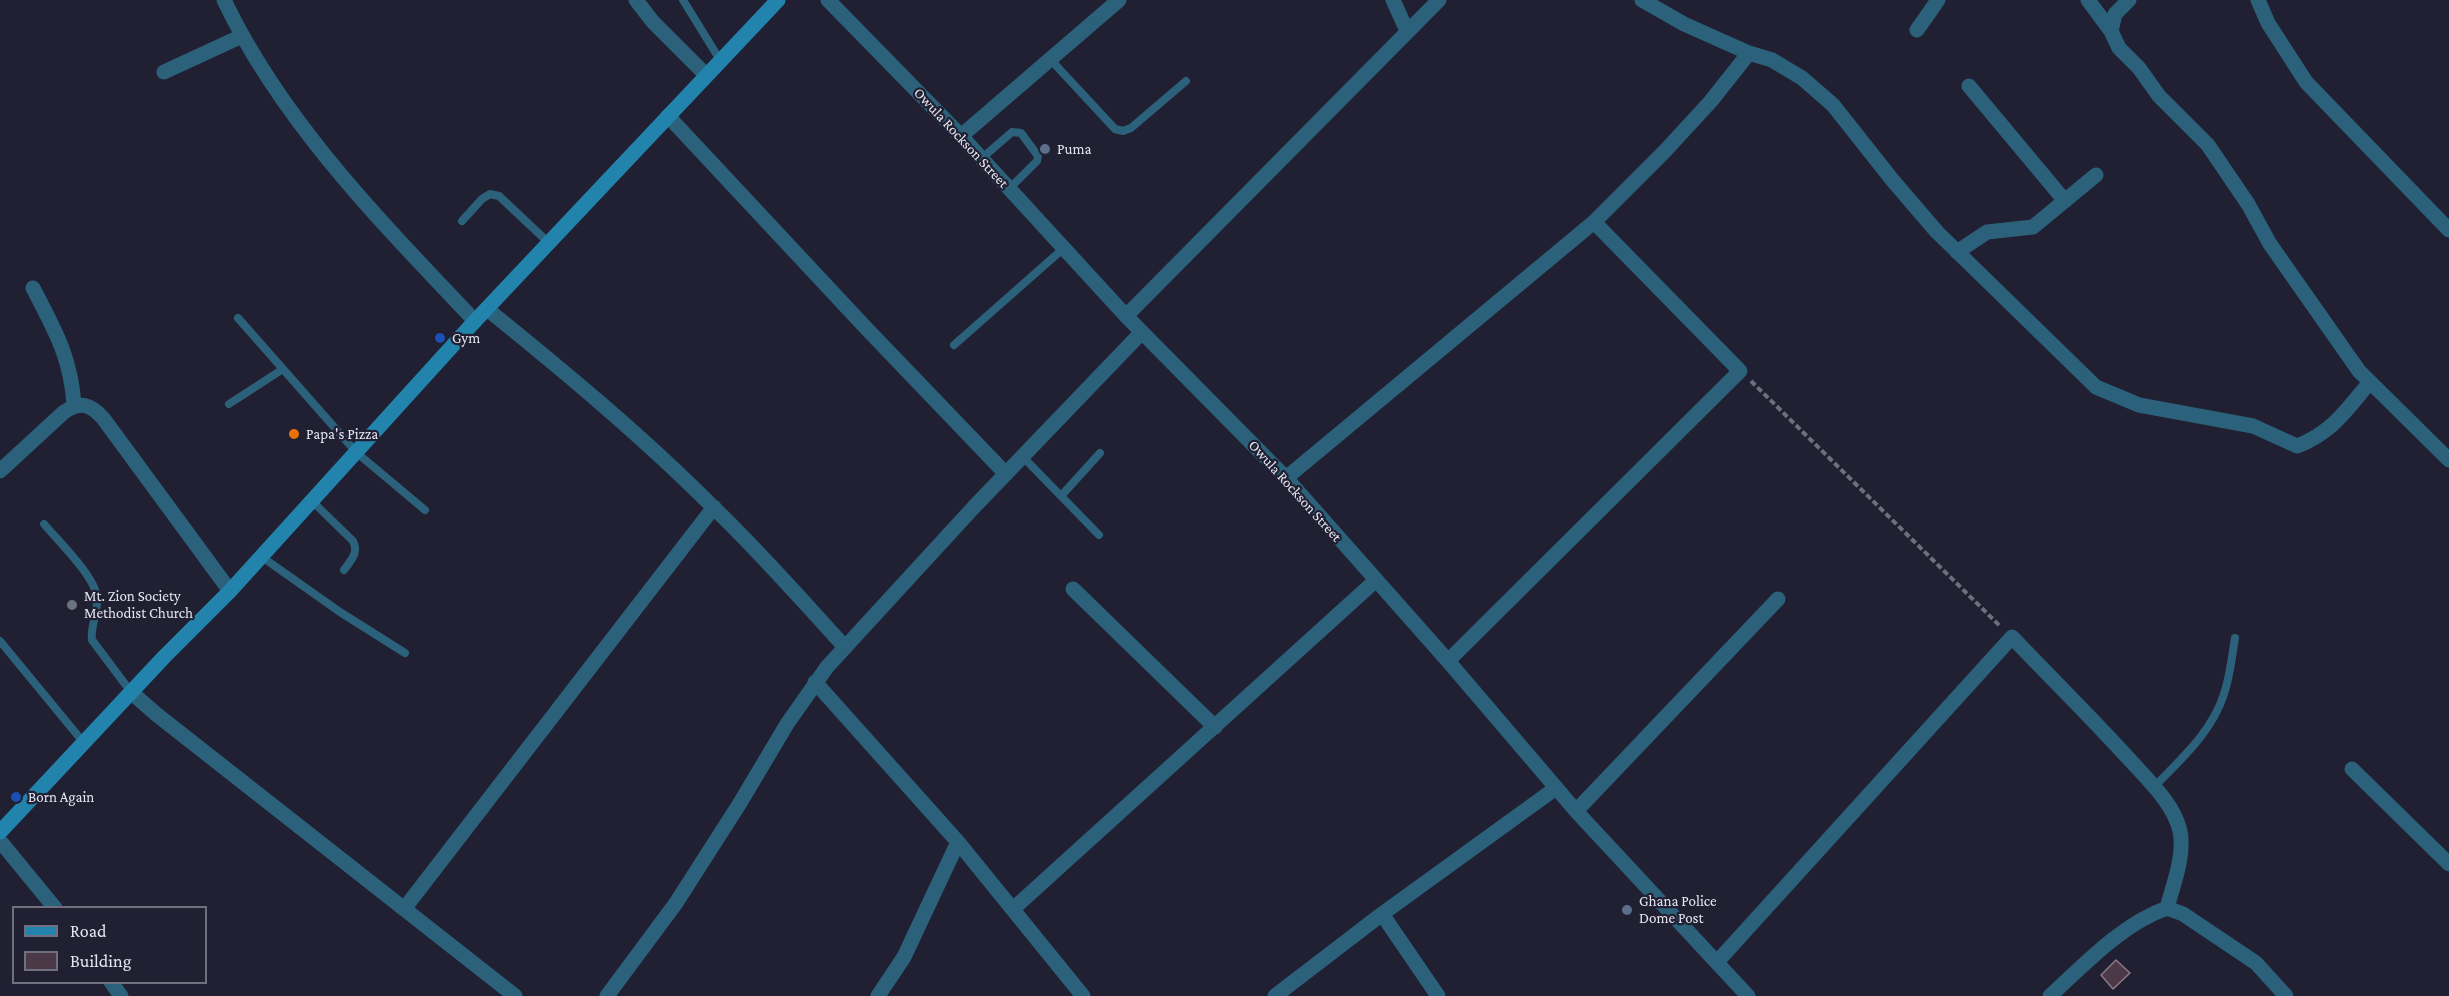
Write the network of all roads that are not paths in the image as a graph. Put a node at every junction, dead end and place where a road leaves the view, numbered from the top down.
1 (224, 0) edge
2 (636, 0) edge
3 (683, 0) edge
4 (778, 0) edge
5 (828, 0) edge
6 (1119, 0) edge
7 (1393, 0) edge
8 (1439, 0) edge
9 (1642, 0) edge
10 (1938, 0) edge
11 (2088, 0) edge
12 (2129, 0) edge
13 (2258, 0) edge
14 (1917, 30) dead end
15 (1407, 31) junction
16 (2111, 31) junction
17 (242, 36) junction
18 (1749, 53) junction
19 (1050, 59) junction
20 (720, 60) junction
21 (164, 72) dead end
22 (706, 75) junction
23 (1186, 81) dead end
24 (1969, 86) dead end
25 (668, 116) junction
26 (962, 136) junction
27 (981, 159) junction
28 (2096, 176) dead end
29 (1009, 189) junction
30 (2064, 201) junction
31 (462, 221) dead end
32 (1594, 222) junction
33 (2449, 230) edge
34 (549, 243) junction
35 (1064, 248) junction
36 (1957, 252) junction
37 (33, 288) dead end
38 (487, 309) junction
39 (1126, 316) junction
40 (238, 318) dead end
41 (475, 321) junction
42 (1142, 332) junction
43 (954, 345) dead end
44 (283, 369) junction
45 (2370, 382) junction
46 (229, 404) dead end
47 (74, 405) junction
48 (357, 453) junction
49 (1100, 453) dead end
50 (1022, 456) junction
51 (2449, 460) edge
52 (0, 471) edge
53 (1006, 474) junction
54 (1286, 478) junction
55 (1061, 496) junction
56 (313, 501) junction
57 (714, 507) junction
58 (425, 510) dead end
59 (44, 524) dead end
60 (1099, 535) dead end
61 (261, 557) junction
62 (344, 570) dead end
63 (1375, 581) junction
64 (1073, 589) dead end
65 (230, 591) junction
66 (1778, 599) dead end
67 (2235, 638) dead end
68 (0, 641) edge
69 (844, 646) junction
70 (405, 652) dead end
71 (1448, 661) junction
72 (815, 682) junction
73 (131, 692) junction
74 (1215, 727) junction
75 (84, 743) junction
76 (2352, 769) dead end
77 (2154, 787) junction
78 (1556, 788) junction
79 (1576, 811) junction
80 (0, 832) edge
81 (0, 841) edge
82 (958, 842) junction
83 (2449, 864) edge
84 (53, 906) edge
85 (2168, 908) junction
86 (404, 909) junction
87 (1013, 909) junction
88 (1382, 914) junction
89 (1717, 962) junction
90 (515, 996) edge
91 (607, 996) edge
92 (878, 996) edge
93 (1083, 996) edge
94 (1275, 996) edge
95 (1438, 996) edge
96 (1748, 996) edge
97 (2050, 996) edge
98 (2286, 996) edge

1 - 17 street
2 - 22 street
3 - 20 lane
4 - 20 main road
5 - 26 street, Owula Rockson Street
6 - 19 street
7 - 15 street
8 - 15 street
9 - 18 street
10 - 14 street
11 - 16 street
12 - 16 street
13 - 33 street
15 - 39 street
16 - 45 street
17 - 21 street
17 - 41 street
18 - 32 street
18 - 36 street
19 - 23 lane
19 - 26 street
20 - 22 main road
22 - 25 main road
24 - 30 street
25 - 34 main road
25 - 53 street
26 - 27 street, Owula Rockson Street
27 - 29 street, Owula Rockson Street
27 - 29 lane
28 - 30 street
29 - 35 street, Owula Rockson Street
30 - 36 street
31 - 34 lane
32 - 54 street
32 - 71 street
34 - 38 main road
35 - 39 street, Owula Rockson Street
35 - 43 lane
36 - 45 street
37 - 47 street
38 - 41 main road
38 - 57 street
39 - 42 street, Owula Rockson Street
40 - 44 lane
41 - 48 main road
42 - 50 street
42 - 54 street, Owula Rockson Street
44 - 46 lane
44 - 48 lane
45 - 51 street
47 - 52 street
47 - 65 street
48 - 56 main road
48 - 58 lane
49 - 55 lane
50 - 53 street
50 - 55 lane
53 - 69 street
54 - 63 street, Owula Rockson Street
55 - 60 lane
56 - 61 main road
56 - 62 lane
57 - 69 street
57 - 86 street
59 - 73 lane
61 - 65 main road
61 - 70 lane
63 - 71 street, Owula Rockson Street
63 - 74 street
64 - 74 street
65 - 73 main road
66 - 79 street
67 - 77 lane
68 - 75 lane
69 - 72 street
71 - 78 street, Owula Rockson Street
72 - 82 street
72 - 91 street
73 - 75 main road
73 - 86 street
74 - 87 street
75 - 80 main road
76 - 83 street
77 - 85 street
77 - 89 street
78 - 79 street, Owula Rockson Street
78 - 88 street
79 - 89 street, Owula Rockson Street
81 - 84 street
82 - 87 street
82 - 92 street
85 - 97 street
85 - 98 street
86 - 90 street
87 - 93 street
88 - 94 street
88 - 95 street
89 - 96 street, Owula Rockson Street

